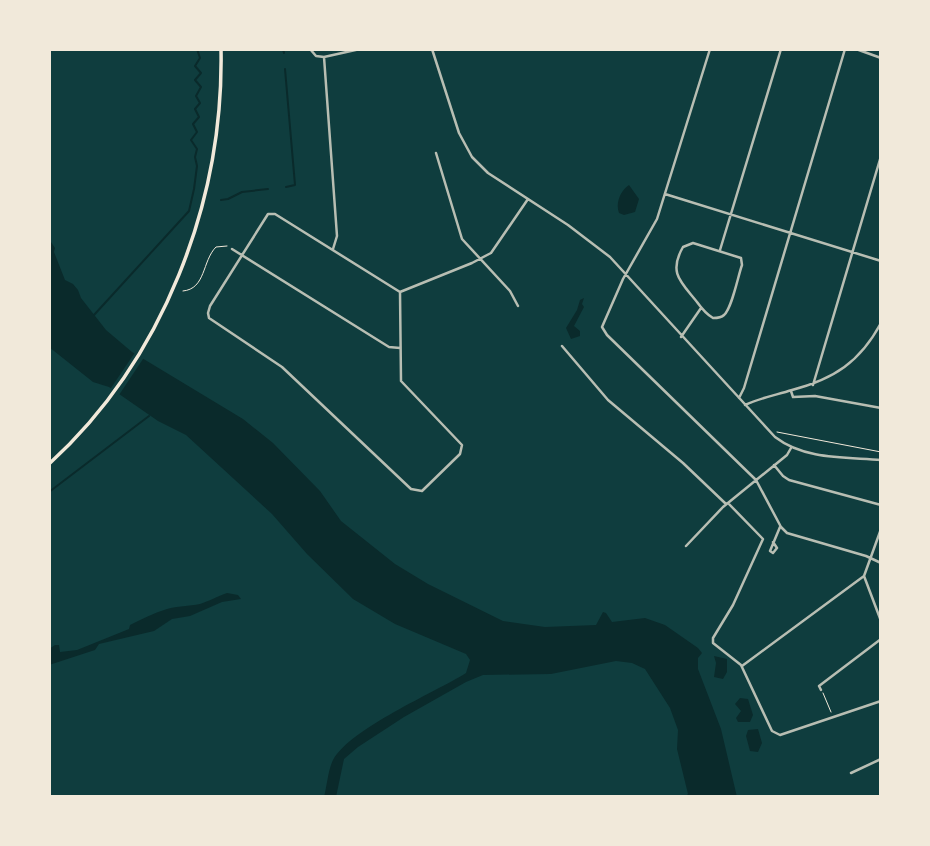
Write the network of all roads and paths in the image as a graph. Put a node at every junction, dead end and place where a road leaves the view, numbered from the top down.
1 (220, 49) edge
2 (310, 49) edge
3 (360, 49) edge
4 (432, 49) edge
5 (710, 49) edge
6 (781, 49) edge
7 (845, 49) edge
8 (856, 49) edge
9 (353, 50) edge
10 (324, 57) junction
11 (881, 58) edge
12 (436, 153) dead end
13 (881, 156) edge
14 (665, 194) junction
15 (528, 199) junction
16 (731, 215) junction
17 (790, 233) junction
18 (232, 249) joint
19 (333, 249) junction
20 (719, 250) junction
21 (853, 252) junction
22 (242, 255) junction
23 (480, 258) junction
24 (881, 261) edge
25 (627, 274) junction
26 (183, 291) dead end
27 (400, 292) junction
28 (518, 306) dead end
29 (701, 308) junction
30 (881, 323) edge
31 (681, 337) junction
32 (562, 346) dead end
33 (400, 348) junction
34 (813, 384) junction
35 (791, 391) junction
36 (739, 398) junction
37 (745, 405) junction
38 (881, 408) edge
39 (791, 448) junction
40 (881, 460) edge
41 (49, 464) edge
42 (774, 465) junction
43 (756, 480) junction
44 (727, 504) junction
45 (881, 505) edge
46 (780, 526) junction
47 (881, 529) edge
48 (773, 542) dead end
49 (686, 546) dead end
50 (870, 558) junction
51 (881, 563) edge
52 (864, 576) junction
53 (881, 621) edge
54 (881, 639) edge
55 (742, 666) junction
56 (821, 690) joint
57 (881, 701) edge
58 (833, 717) junction
59 (881, 759) edge
60 (851, 773) dead end

1 - 41 main road
2 - 10 street
3 - 9 street
4 - 15 street
5 - 14 street
6 - 16 street
7 - 17 street
8 - 11 street
9 - 10 street
10 - 19 street
12 - 23 street
13 - 21 street
14 - 16 street
14 - 25 street
15 - 23 street
15 - 25 street
16 - 17 street
16 - 20 street
17 - 21 street
17 - 36 street
18 - 22 street
18 - 26 path
19 - 22 street
19 - 27 street
20 - 29 street
20 - 29 street
21 - 24 street
21 - 34 street
22 - 33 street
22 - 33 street
23 - 27 street
23 - 28 street
25 - 31 street
25 - 43 street
27 - 33 street
29 - 31 street
30 - 34 street
31 - 36 street
32 - 44 street
34 - 35 street
35 - 37 street
35 - 38 street
36 - 37 street
37 - 39 street
39 - 40 street
39 - 42 street
42 - 43 street
42 - 45 street
43 - 44 street
43 - 46 street
44 - 49 street
44 - 55 street
46 - 48 street
46 - 50 street
47 - 50 street
50 - 51 street
50 - 52 street
52 - 53 street
52 - 55 street
54 - 56 street
55 - 58 street
56 - 58 path
57 - 58 street
59 - 60 street

